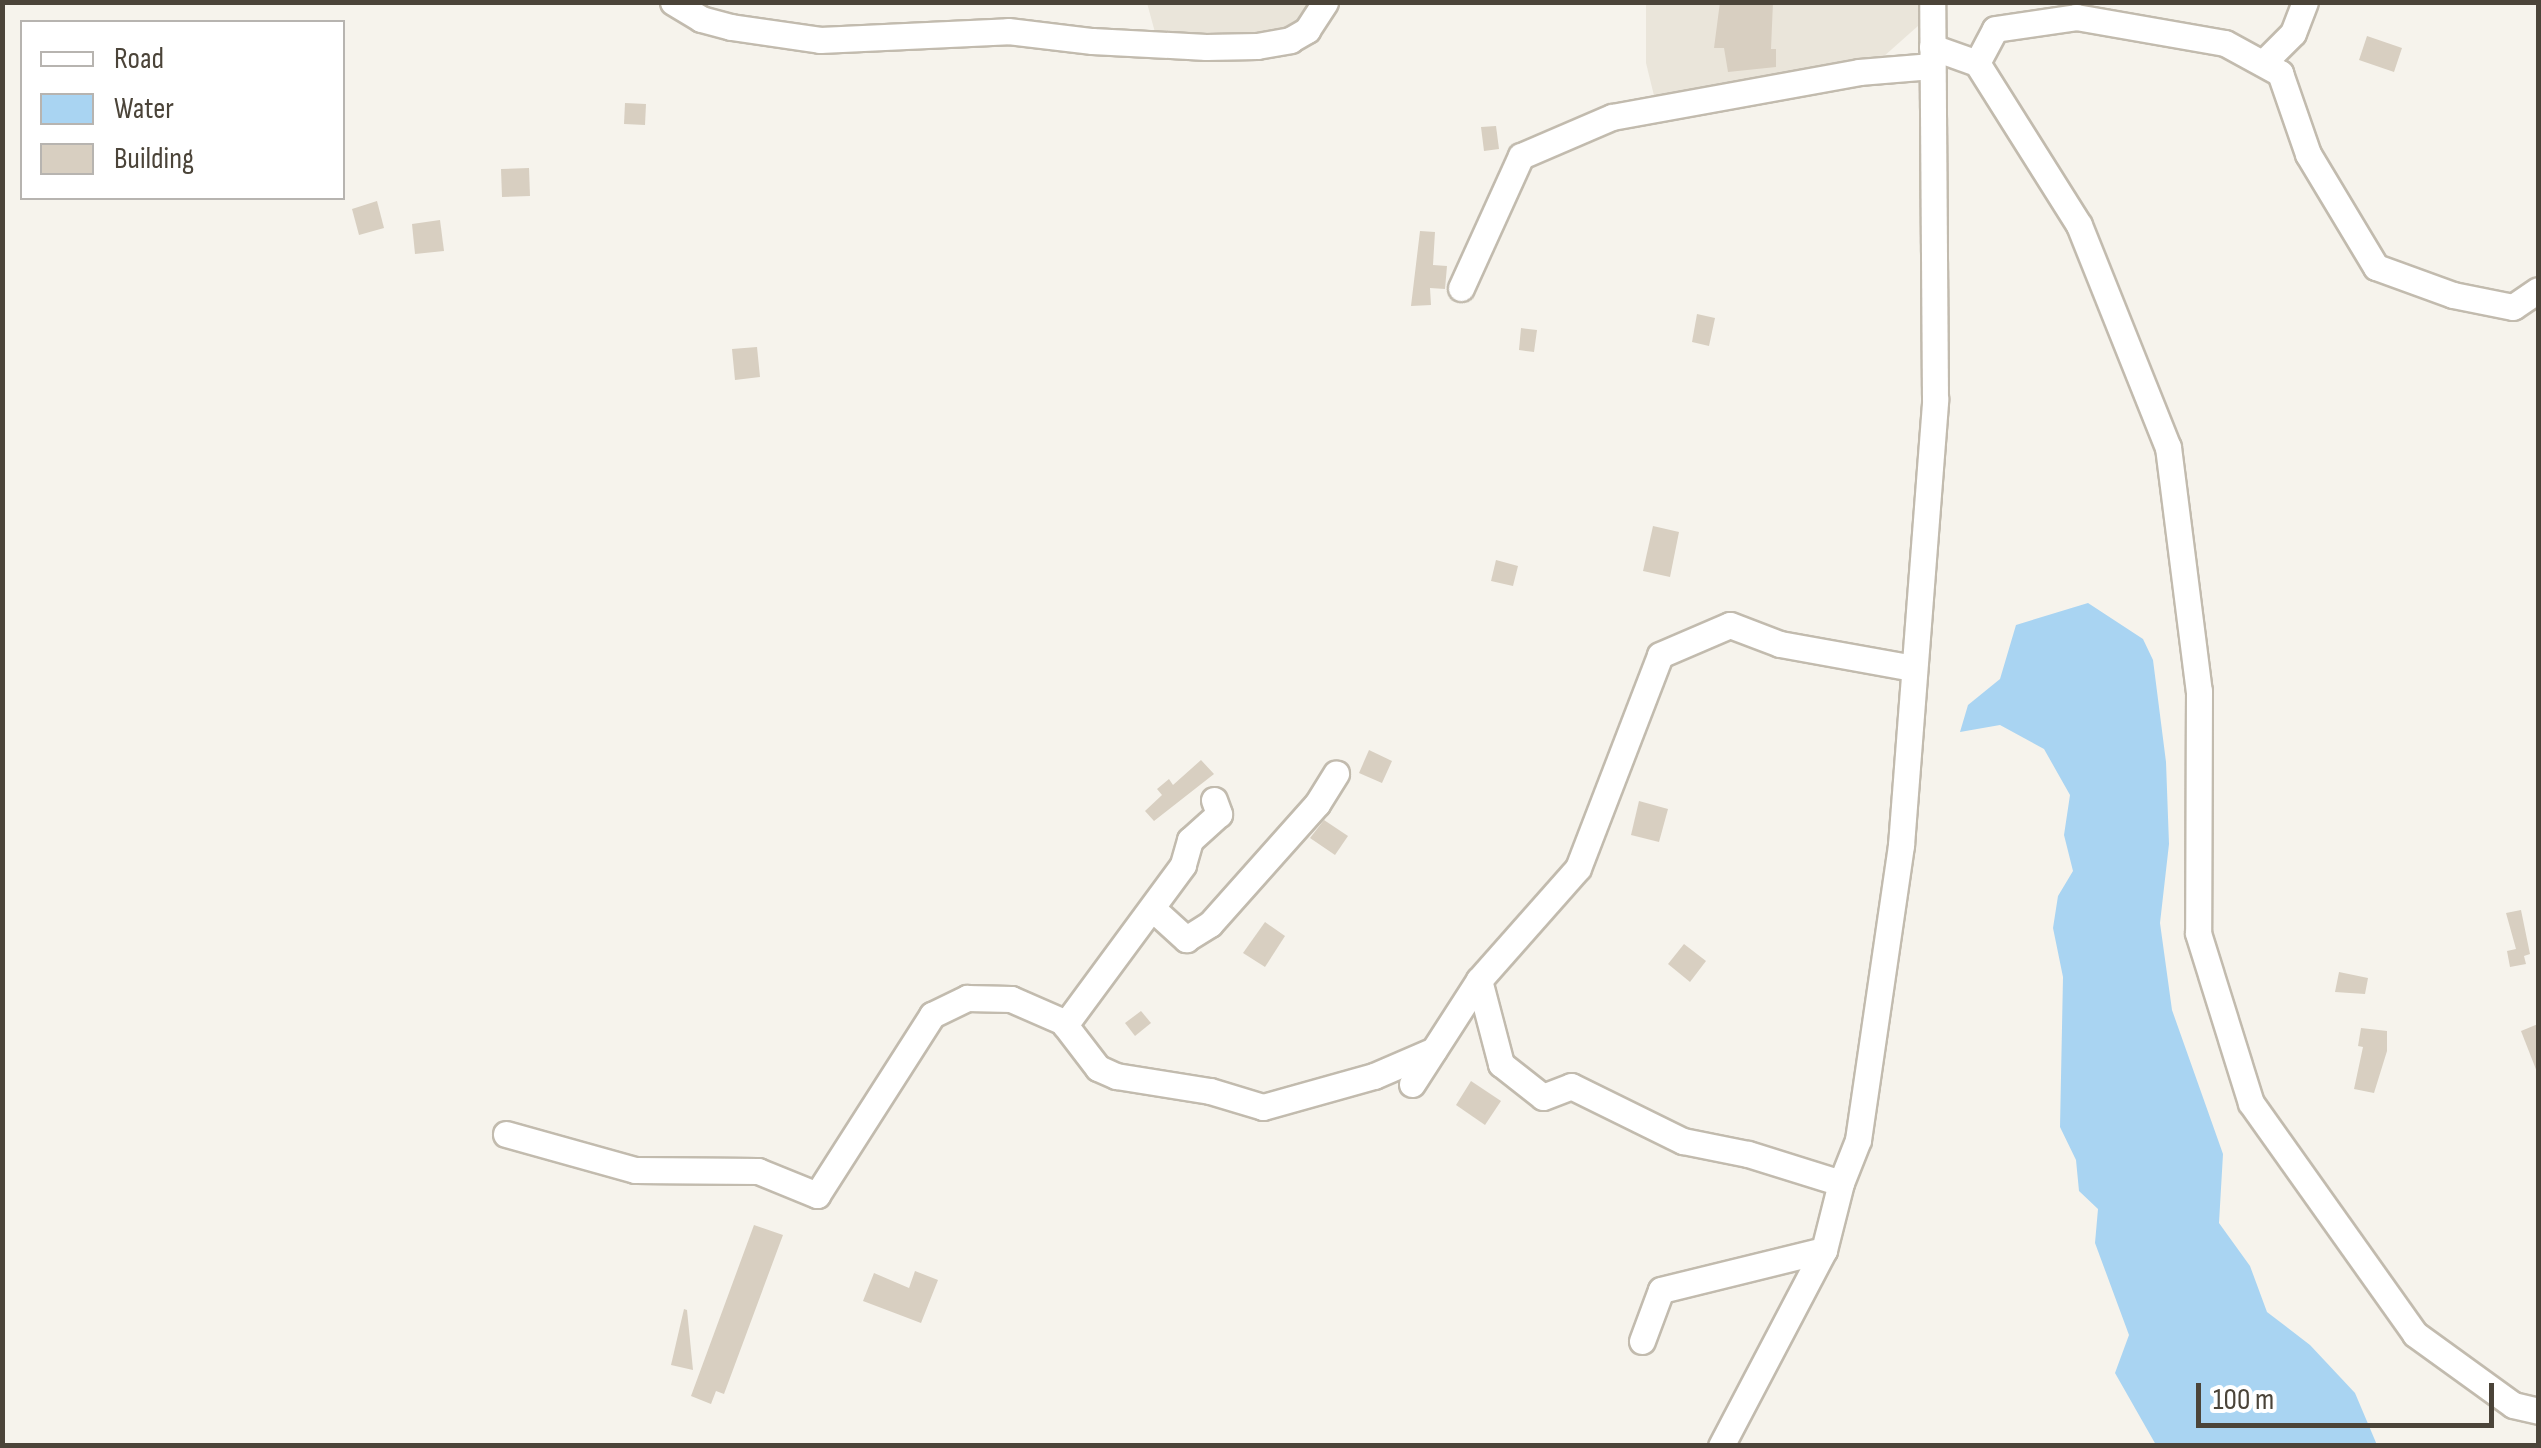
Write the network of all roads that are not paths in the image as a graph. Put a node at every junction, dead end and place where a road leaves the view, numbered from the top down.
1 (673, 2) edge
2 (1325, 2) edge
3 (1932, 2) edge
4 (2304, 2) edge
5 (1932, 57) junction
6 (1977, 63) junction
7 (2263, 64) junction
8 (1462, 288) dead end
9 (2538, 290) edge
10 (1914, 668) junction
11 (1336, 773) dead end
12 (1214, 800) dead end
13 (1153, 908) junction
14 (1479, 980) junction
15 (1066, 1023) junction
16 (1434, 1050) junction
17 (1412, 1084) dead end
18 (506, 1134) dead end
19 (1840, 1184) junction
20 (1824, 1250) junction
21 (1642, 1341) dead end
22 (2538, 1411) edge
23 (1721, 1446) edge

1 - 2 street
3 - 5 street
4 - 7 street
5 - 6 street
5 - 8 street
5 - 10 street
6 - 7 street
6 - 22 street
7 - 9 street
10 - 14 street
10 - 19 street
11 - 13 street
12 - 13 street
13 - 15 street
14 - 16 street
14 - 19 street
15 - 16 street
15 - 18 street
16 - 17 street
19 - 20 street
20 - 21 street
20 - 23 street

